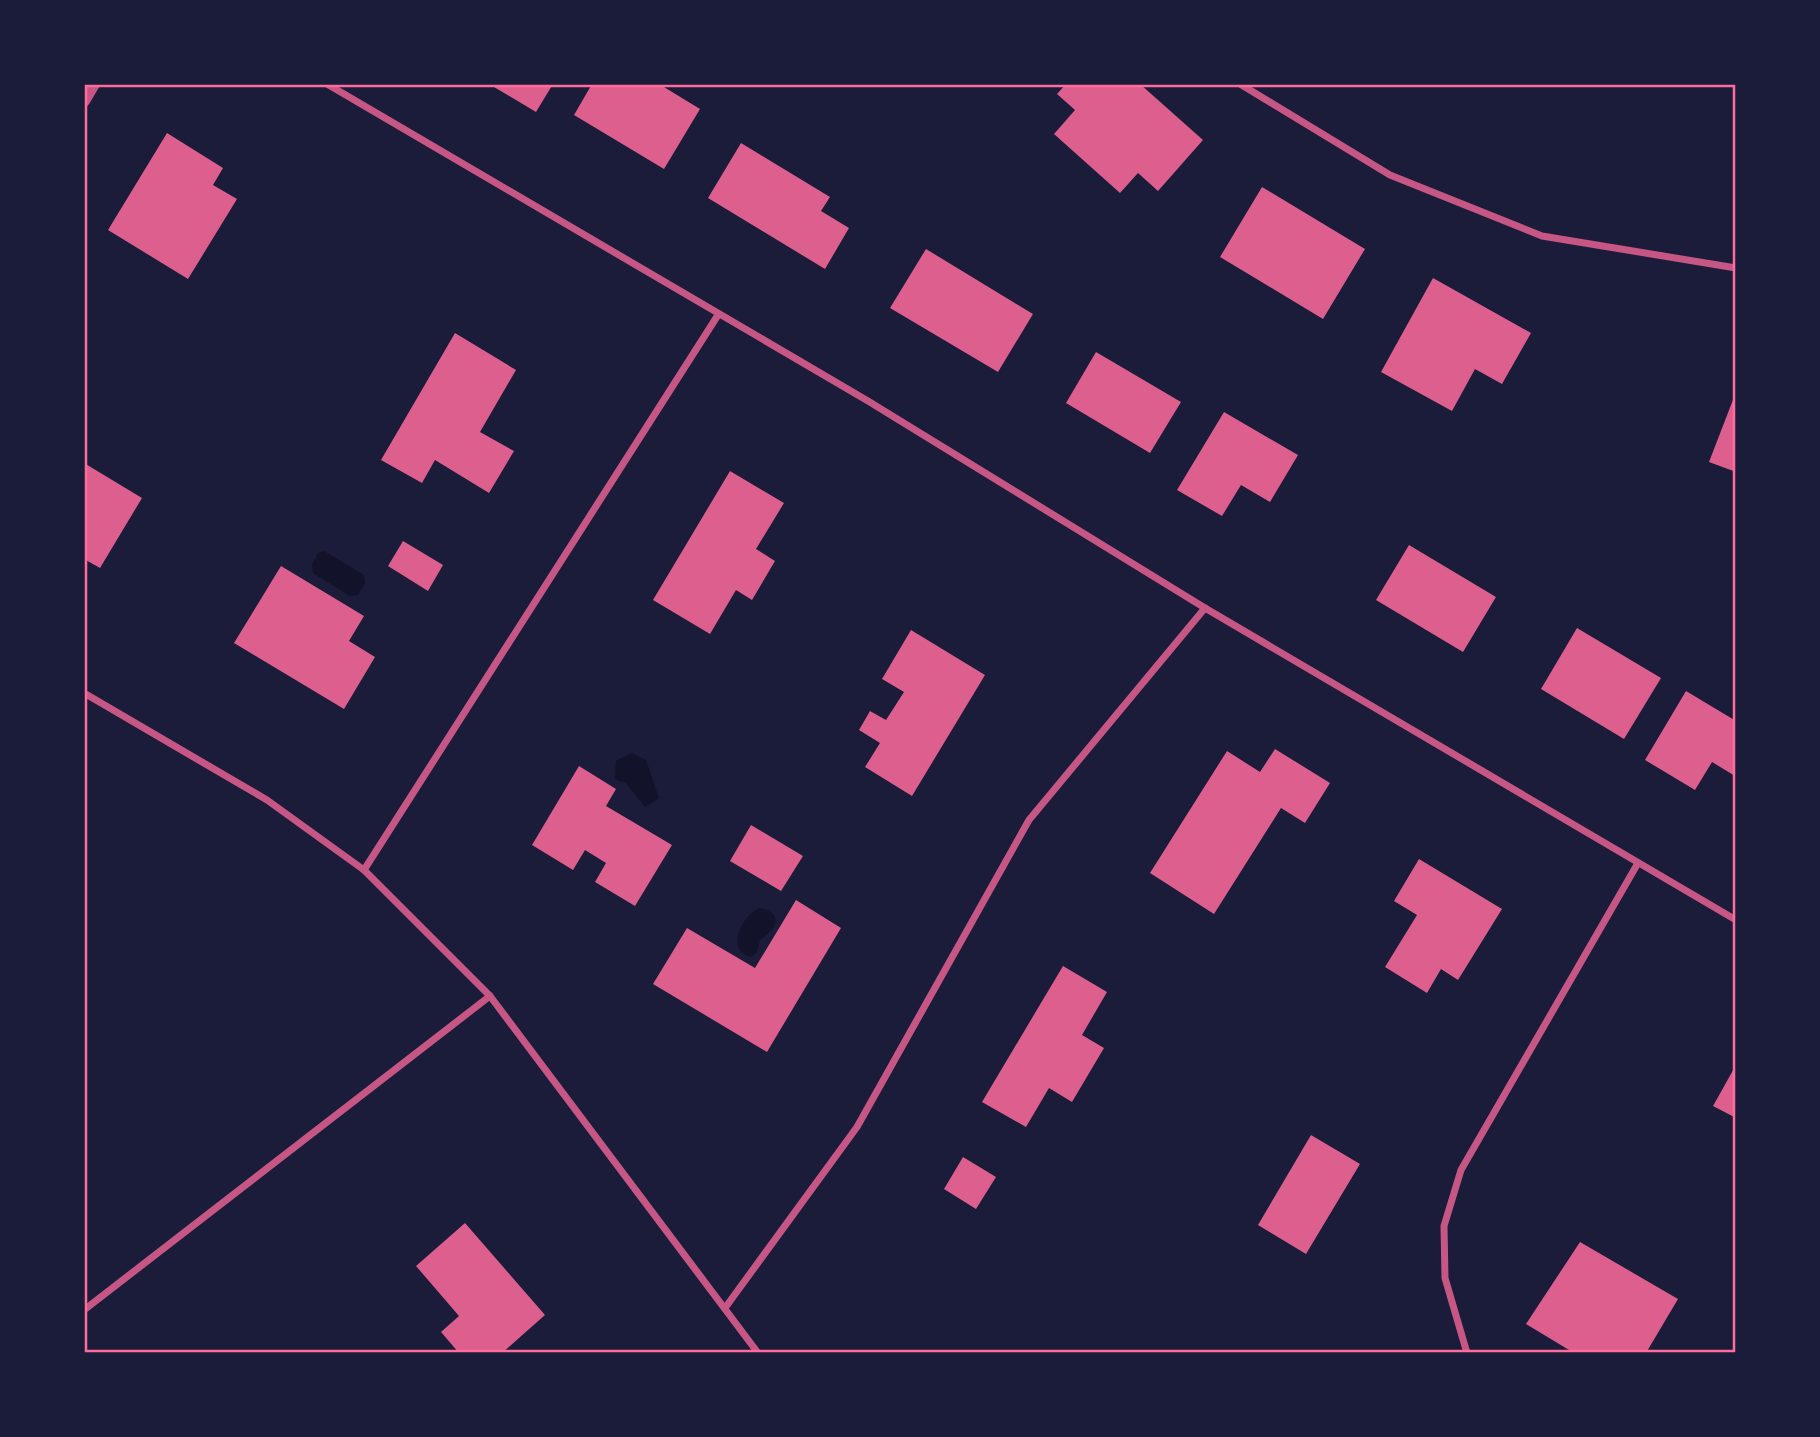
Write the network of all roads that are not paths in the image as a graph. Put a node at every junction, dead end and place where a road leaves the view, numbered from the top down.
1 (94, 84) edge
2 (327, 84) edge
3 (1240, 84) edge
4 (84, 101) edge
5 (1736, 268) edge
6 (719, 315) junction
7 (1205, 608) junction
8 (84, 693) edge
9 (1638, 863) junction
10 (364, 870) junction
11 (1736, 920) edge
12 (490, 996) junction
13 (725, 1308) junction
14 (84, 1310) edge
15 (758, 1353) edge
16 (1467, 1353) edge

1 - 4 street
2 - 6 street
3 - 5 street
6 - 7 street
6 - 10 street
7 - 9 street
7 - 13 street
8 - 10 street
9 - 11 street
9 - 16 street
10 - 12 street
12 - 13 street
12 - 14 street
13 - 15 street

